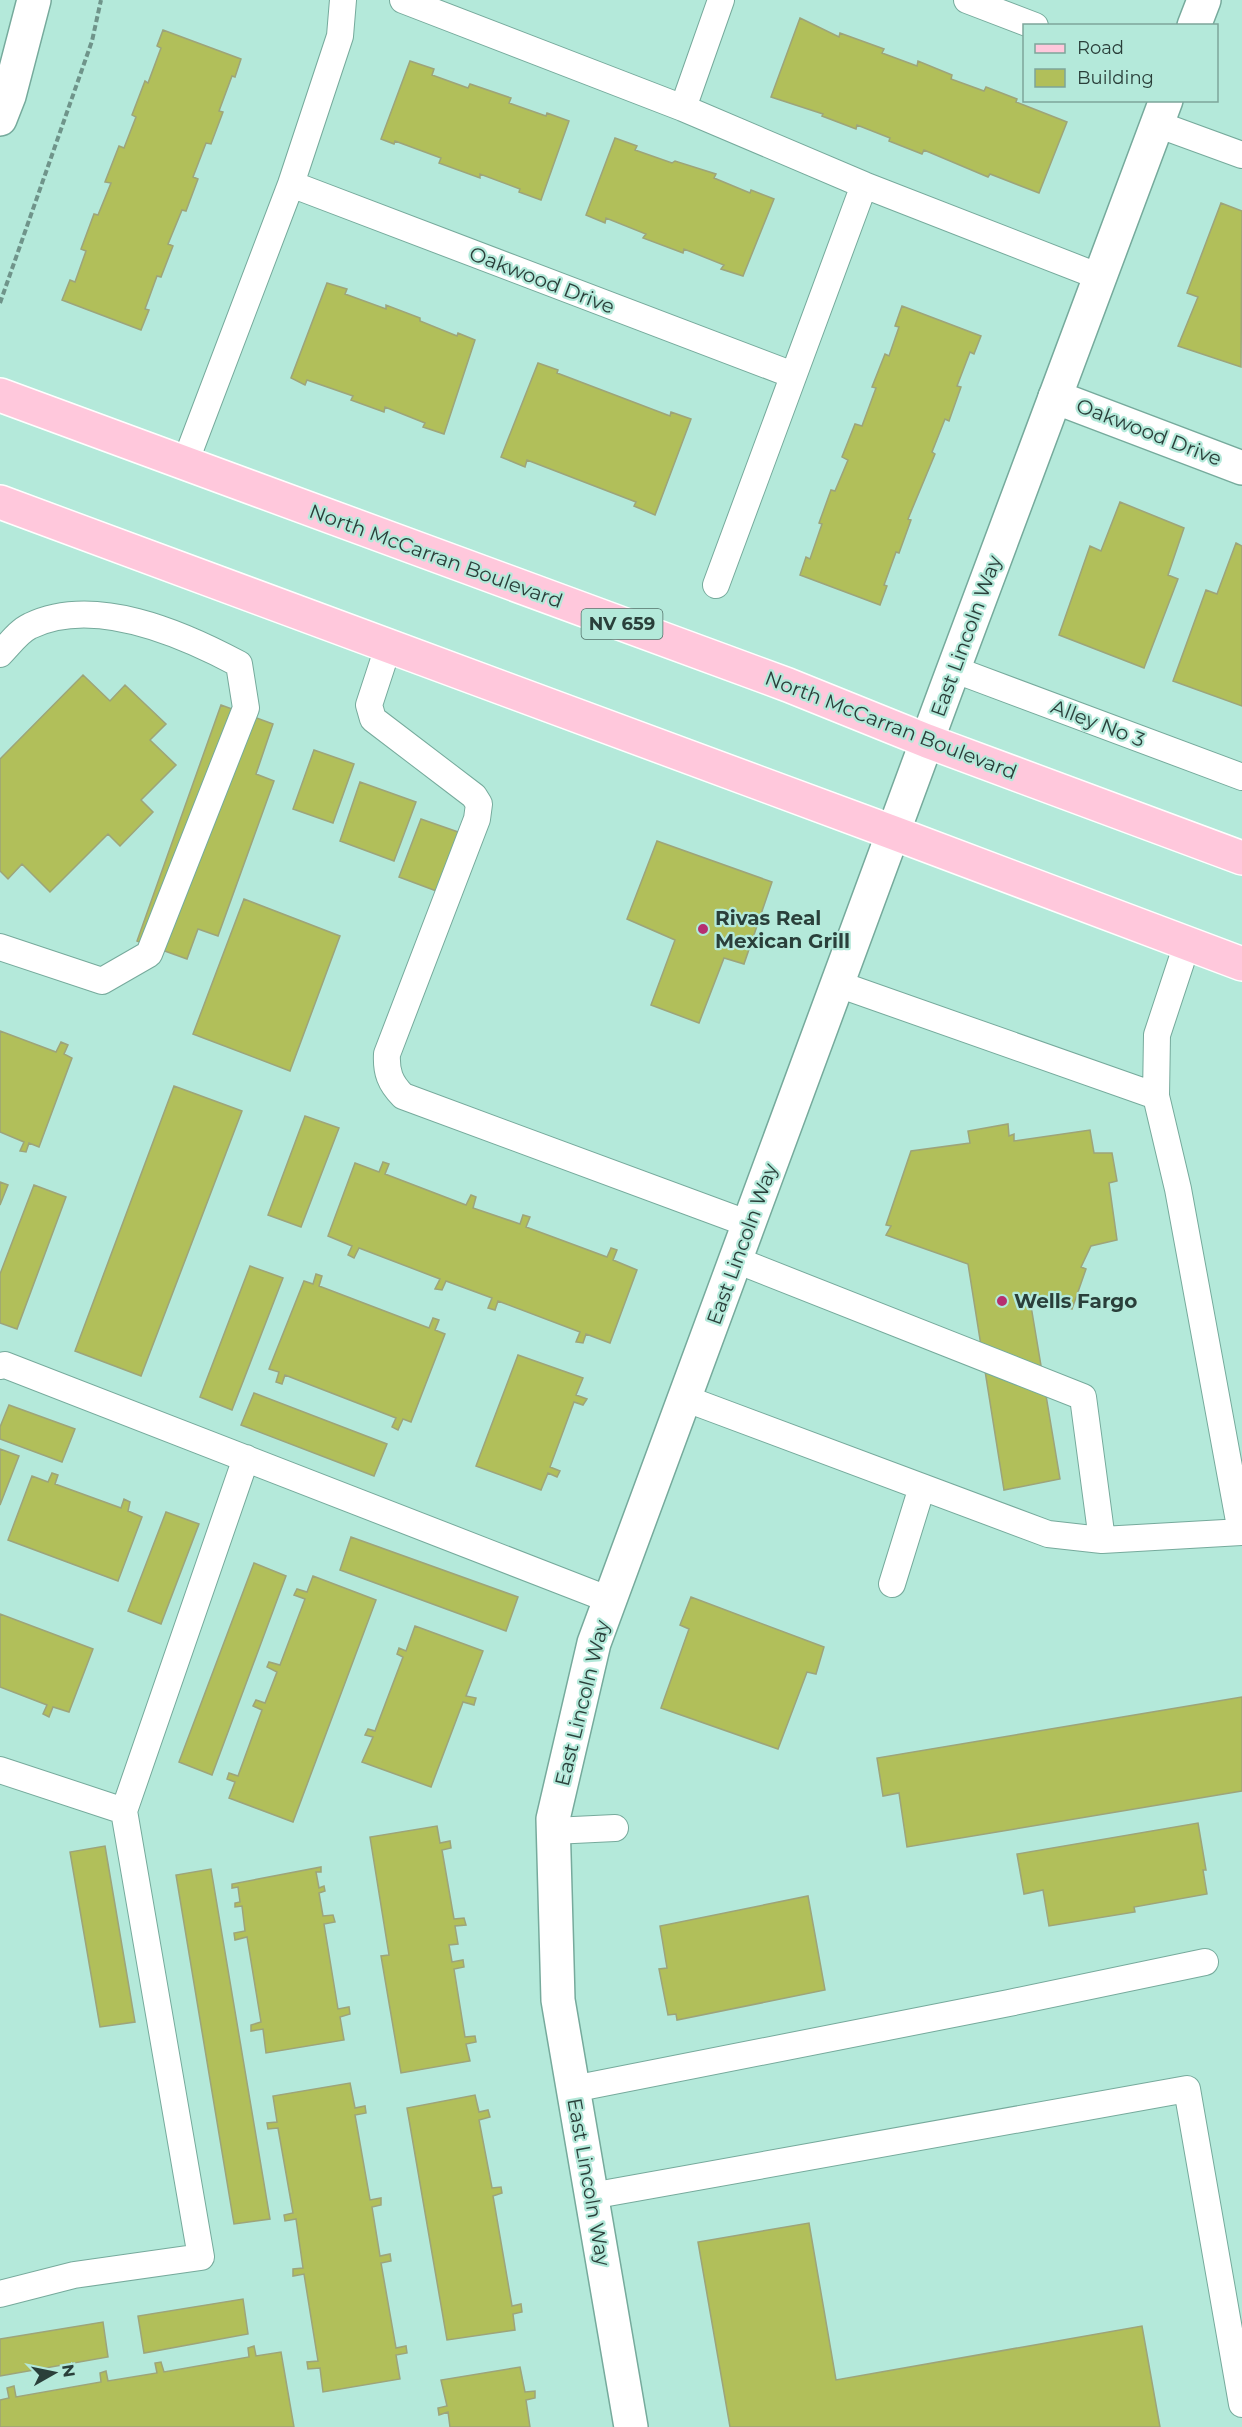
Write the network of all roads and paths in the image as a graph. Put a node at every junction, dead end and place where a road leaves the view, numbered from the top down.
1 (34, 0) edge
2 (101, 0) edge
3 (344, 0) edge
4 (404, 0) edge
5 (721, 0) edge
6 (967, 0) edge
7 (1204, 0) edge
8 (1030, 24) edge
9 (1195, 24) edge
10 (683, 108) junction
11 (1162, 112) edge
12 (0, 119) edge
13 (1242, 155) edge
14 (291, 184) junction
15 (864, 185) junction
16 (1100, 277) junction
17 (0, 303) edge
18 (793, 375) junction
19 (0, 395) edge
20 (1055, 397) junction
21 (185, 463) junction
22 (1242, 468) edge
23 (0, 502) edge
24 (716, 585) dead end
25 (388, 647) junction
26 (0, 654) edge
27 (953, 669) junction
28 (927, 741) junction
29 (1242, 777) edge
30 (894, 833) junction
31 (1242, 858) edge
32 (1187, 944) junction
33 (0, 947) edge
34 (1242, 964) edge
35 (838, 984) junction
36 (1156, 1096) junction
37 (749, 1224) junction
38 (736, 1260) junction
39 (0, 1366) edge
40 (684, 1398) junction
41 (246, 1458) junction
42 (922, 1487) junction
43 (1242, 1532) edge
44 (1102, 1540) junction
45 (892, 1584) dead end
46 (610, 1600) junction
47 (0, 1770) edge
48 (124, 1811) junction
49 (615, 1828) dead end
50 (553, 1831) junction
51 (1205, 1962) dead end
52 (573, 2089) junction
53 (591, 2196) junction
54 (0, 2294) edge
55 (1242, 2404) edge
56 (631, 2427) edge

1 - 12 street
2 - 17 path
3 - 14 lane
4 - 10 lane
5 - 10 lane
6 - 8 lane
7 - 9 street
10 - 15 lane
11 - 13 lane
11 - 16 street, East Lincoln Way
14 - 18 lane, Oakwood Drive
14 - 21 lane
15 - 16 lane
15 - 18 lane
16 - 20 street, East Lincoln Way
18 - 24 lane
19 - 21 main road, North McCarran Boulevard / NV 659
20 - 22 street, Oakwood Drive
20 - 27 street, East Lincoln Way
21 - 28 main road, North McCarran Boulevard / NV 659
23 - 25 main road
25 - 30 main road
25 - 37 lane
26 - 33 lane
27 - 28 street, East Lincoln Way
27 - 29 lane, Alley No 3
28 - 30 street, East Lincoln Way
28 - 31 main road, North McCarran Boulevard / NV 659
30 - 32 main road
30 - 35 street, East Lincoln Way
32 - 34 main road
32 - 36 lane
35 - 36 lane
35 - 37 street, East Lincoln Way
36 - 43 lane
37 - 38 street, East Lincoln Way
38 - 40 street, East Lincoln Way
38 - 44 lane
39 - 41 lane
40 - 42 lane
40 - 46 street, East Lincoln Way
41 - 46 lane
41 - 48 lane
42 - 44 lane
42 - 45 lane
43 - 44 lane
46 - 50 street, East Lincoln Way
47 - 48 lane
48 - 54 lane
49 - 50 lane
50 - 52 street, East Lincoln Way
51 - 52 lane
52 - 53 street, East Lincoln Way
53 - 55 lane
53 - 56 street, East Lincoln Way

